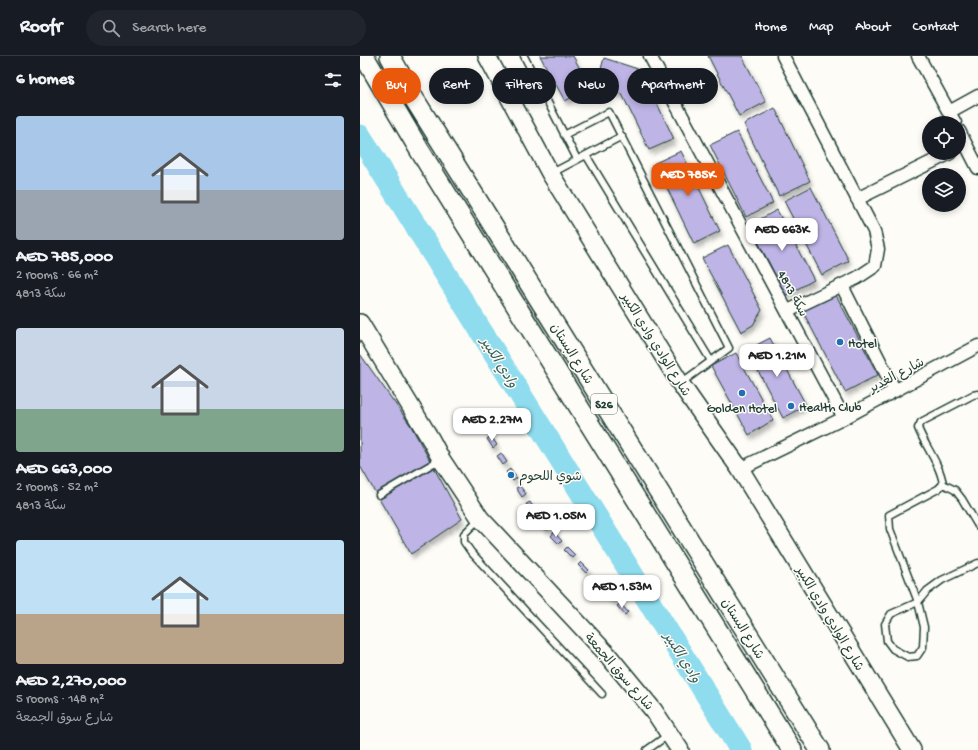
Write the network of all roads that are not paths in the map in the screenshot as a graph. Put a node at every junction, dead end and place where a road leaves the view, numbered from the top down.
1 (364, 56) edge
2 (390, 56) edge
3 (487, 56) edge
4 (524, 56) edge
5 (650, 56) edge
6 (783, 56) edge
7 (918, 56) edge
8 (978, 96) edge
9 (949, 112) junction
10 (951, 116) edge
11 (564, 135) junction
12 (622, 136) junction
13 (966, 151) edge
14 (586, 154) junction
15 (577, 159) junction
16 (936, 160) edge
17 (978, 168) edge
18 (550, 173) junction
19 (857, 199) junction
20 (842, 286) junction
21 (788, 311) junction
22 (360, 323) edge
23 (978, 346) edge
24 (711, 361) junction
25 (680, 383) junction
26 (895, 391) junction
27 (978, 394) edge
28 (844, 418) junction
29 (441, 459) junction
30 (740, 469) junction
31 (943, 484) junction
32 (379, 495) dead end
33 (480, 518) junction
34 (978, 526) edge
35 (978, 563) edge
36 (918, 602) junction
37 (602, 694) dead end
38 (670, 735) junction
39 (646, 750) edge
40 (680, 750) edge
41 (792, 750) edge
42 (820, 750) edge
43 (912, 750) edge

1 - 41 main road, شارع البستان / S26
2 - 42 main road, شارع البستان / S26
3 - 18 street, شارع الوادي وادي الكبير
4 - 11 lane
5 - 21 street, سكة 4813
6 - 19 street
7 - 9 street
8 - 9 street
9 - 10 street
11 - 12 lane
11 - 15 lane
12 - 14 lane
12 - 24 lane
13 - 17 street
14 - 15 lane
14 - 24 lane
15 - 18 lane
16 - 19 street
18 - 25 street, شارع الوادي وادي الكبير
19 - 20 street
20 - 21 street
20 - 26 street
21 - 28 street, سكة 4813
22 - 29 street, شارع سوق الجمعة
23 - 26 street, شارع الغدير
24 - 25 lane
25 - 30 street, شارع الوادي وادي الكبير
26 - 28 street, شارع الغدير
27 - 31 lane
28 - 30 street, شارع الغدير
29 - 32 lane
29 - 33 street, شارع سوق الجمعة
30 - 43 street, شارع الوادي وادي الكبير
31 - 34 lane
31 - 36 lane
33 - 37 lane
33 - 38 street, شارع سوق الجمعة
35 - 36 lane
36 - 36 lane
38 - 39 lane
38 - 40 street, شارع سوق الجمعة

